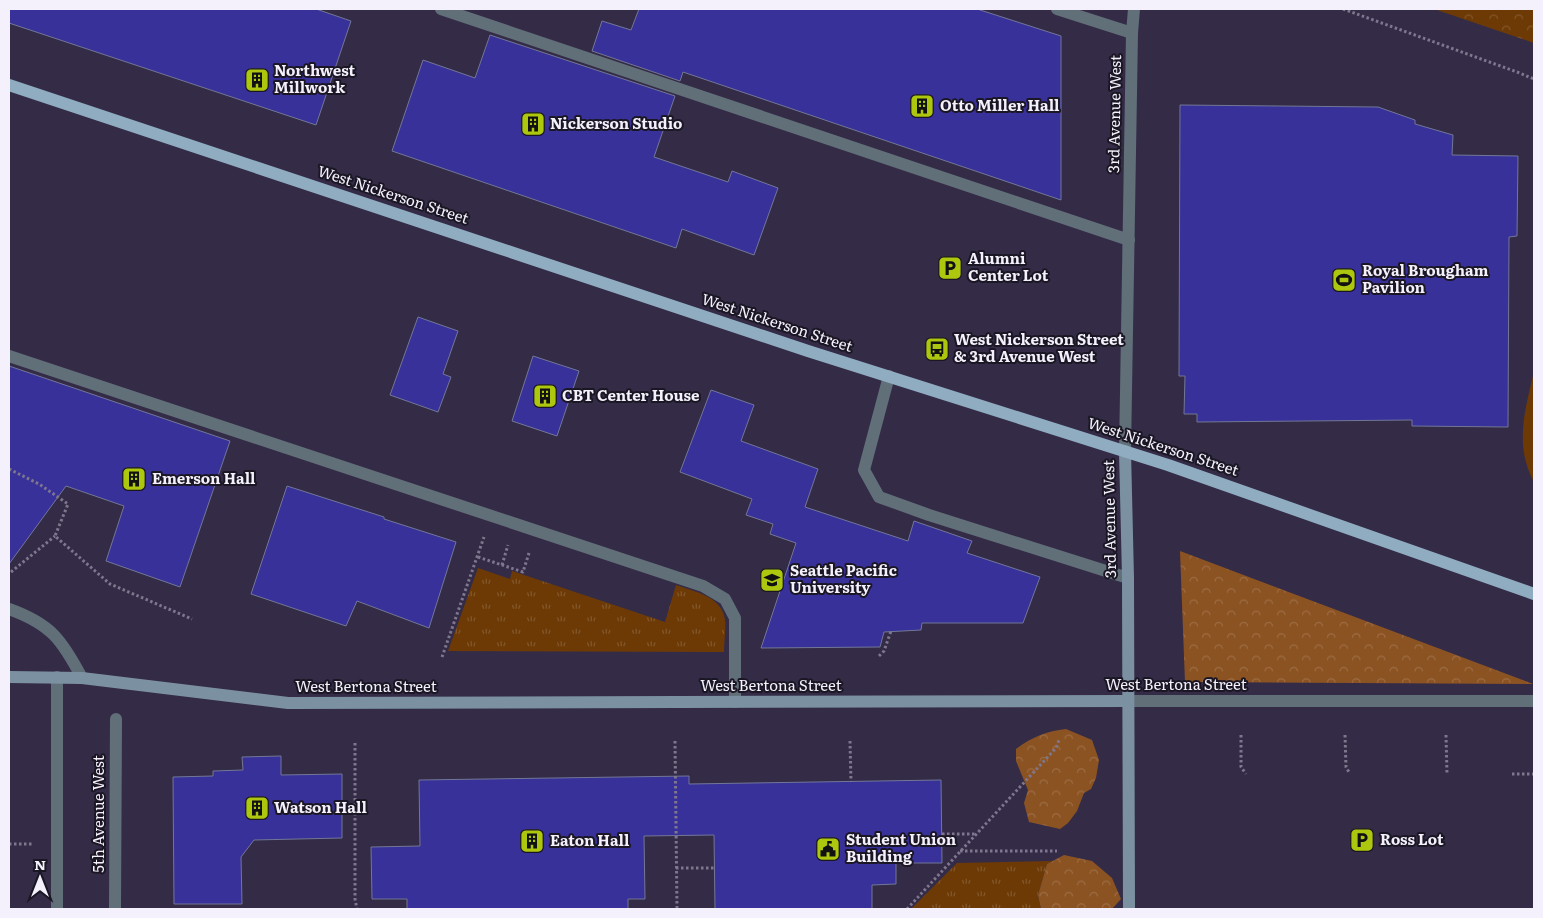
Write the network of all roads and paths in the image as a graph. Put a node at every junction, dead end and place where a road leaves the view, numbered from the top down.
1 (441, 9) edge
2 (1057, 9) edge
3 (1134, 9) edge
4 (1343, 9) edge
5 (1132, 33) junction
6 (1534, 80) edge
7 (9, 85) edge
8 (1129, 240) junction
9 (9, 356) edge
10 (889, 376) junction
11 (1125, 451) junction
12 (9, 468) edge
13 (486, 533) dead end
14 (56, 536) junction
15 (531, 548) dead end
16 (478, 557) junction
17 (11, 572) dead end
18 (1128, 578) junction
19 (1534, 594) edge
20 (9, 609) edge
21 (192, 619) dead end
22 (891, 631) dead end
23 (879, 656) dead end
24 (442, 657) dead end
25 (9, 677) edge
26 (57, 677) junction
27 (82, 678) junction
28 (1128, 701) junction
29 (1534, 701) edge
30 (735, 702) junction
31 (116, 718) dead end
32 (1241, 735) dead end
33 (1345, 735) dead end
34 (1446, 735) dead end
35 (1059, 740) dead end
36 (850, 741) dead end
37 (675, 742) dead end
38 (354, 743) dead end
39 (1246, 774) dead end
40 (1350, 774) dead end
41 (1447, 774) dead end
42 (1512, 774) dead end
43 (1534, 774) edge
44 (851, 782) dead end
45 (942, 834) dead end
46 (976, 834) junction
47 (959, 850) junction
48 (1057, 850) dead end
49 (676, 868) junction
50 (714, 868) dead end
51 (57, 909) edge
52 (115, 909) edge
53 (357, 909) edge
54 (677, 909) edge
55 (907, 909) edge
56 (1129, 909) edge

1 - 8 street
2 - 5 street
3 - 5 street, 3rd Avenue West
4 - 6 path
5 - 8 street, 3rd Avenue West
7 - 10 main road, West Nickerson Street
8 - 11 street, 3rd Avenue West
9 - 30 street
10 - 11 main road, West Nickerson Street
10 - 18 street
11 - 18 street, 3rd Avenue West
11 - 19 main road, West Nickerson Street
12 - 14 path
13 - 16 path
14 - 17 path
14 - 21 path
15 - 16 path
16 - 24 path
18 - 28 street, 3rd Avenue West
20 - 27 street
22 - 23 path
25 - 26 street, West Bertona Street
26 - 27 street, West Bertona Street
26 - 51 street
27 - 30 street, West Bertona Street
28 - 29 street, West Bertona Street
28 - 30 street, West Bertona Street
28 - 56 street, 3rd Avenue West
31 - 52 street, 5th Avenue West
32 - 39 path
33 - 40 path
34 - 41 path
35 - 46 path
36 - 44 path
37 - 49 path
38 - 53 path
42 - 43 path
45 - 46 path
46 - 47 path
47 - 48 path
47 - 55 path
49 - 50 path
49 - 54 path

